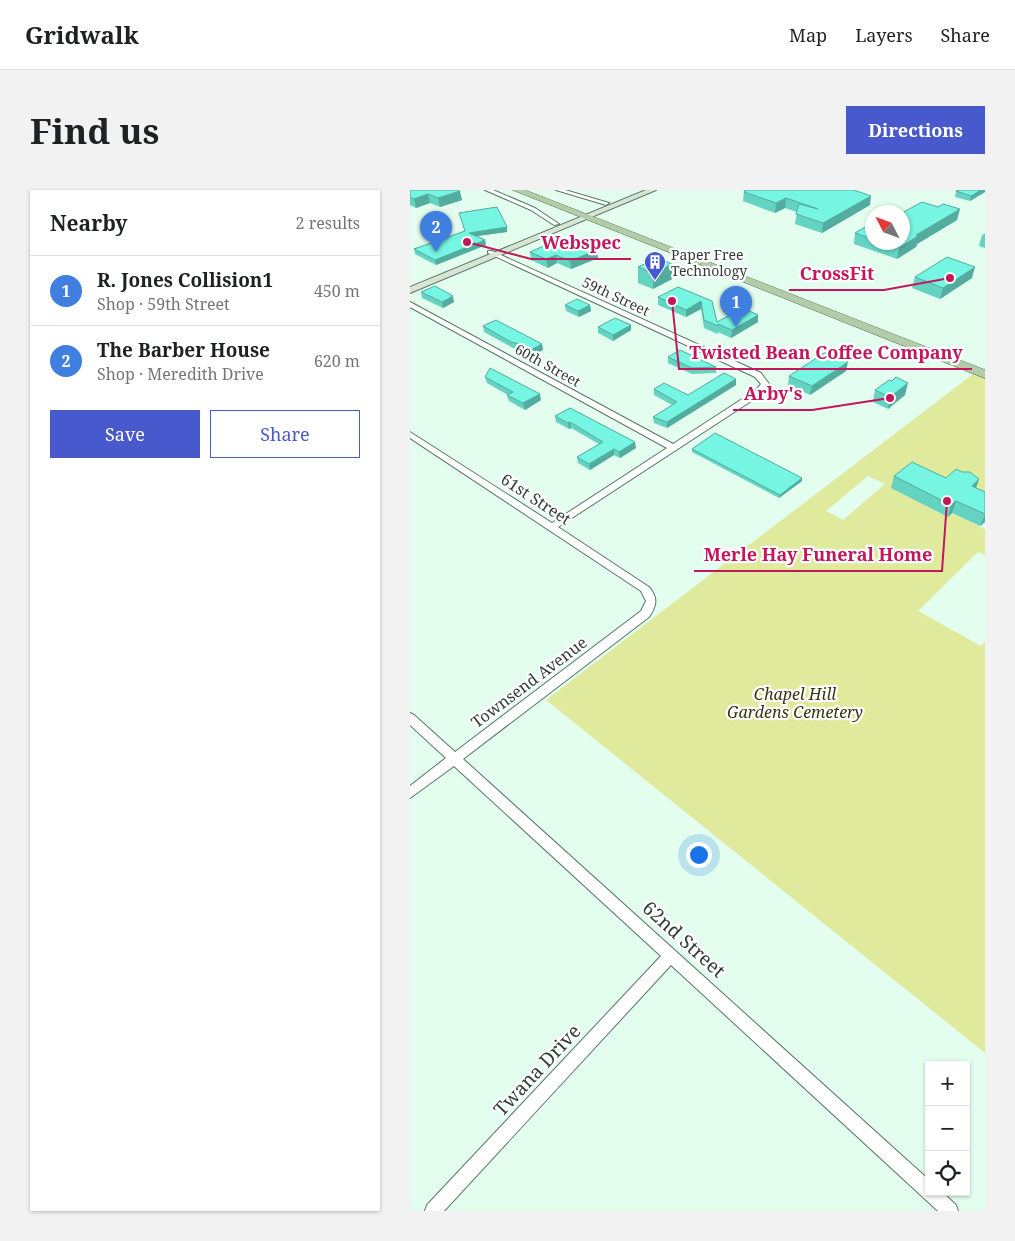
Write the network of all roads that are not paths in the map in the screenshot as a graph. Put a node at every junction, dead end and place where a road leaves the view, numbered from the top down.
1 (488, 190) edge
2 (517, 190) edge
3 (534, 190) edge
4 (559, 190) edge
5 (637, 190) edge
6 (652, 190) edge
7 (606, 203) junction
8 (586, 215) junction
9 (556, 224) junction
10 (494, 254) junction
11 (410, 289) edge
12 (410, 304) edge
13 (985, 365) edge
14 (985, 374) edge
15 (410, 434) edge
16 (674, 448) junction
17 (552, 527) junction
18 (645, 588) joint
19 (410, 718) edge
20 (455, 759) junction
21 (410, 793) edge
22 (670, 956) junction
23 (925, 1188) edge
24 (933, 1196) edge
25 (433, 1211) edge
26 (950, 1211) edge

1 - 9 street
2 - 8 main road
3 - 8 main road
4 - 7 street
5 - 7 main road
6 - 8 main road
7 - 8 main road
8 - 9 main road
8 - 10 main road
8 - 13 main road
8 - 14 main road
9 - 10 main road
10 - 11 main road
10 - 16 street, 59th Street
12 - 16 street, 60th Street
15 - 17 street, 61st Street
16 - 17 street
17 - 18 street, 61st Street
18 - 20 street, Townsend Avenue
19 - 20 street, 62nd Street
20 - 21 street, Townsend Avenue
20 - 22 street, 62nd Street
22 - 23 street, 62nd Street
22 - 25 street, Twana Drive
24 - 26 street, 62nd Street

